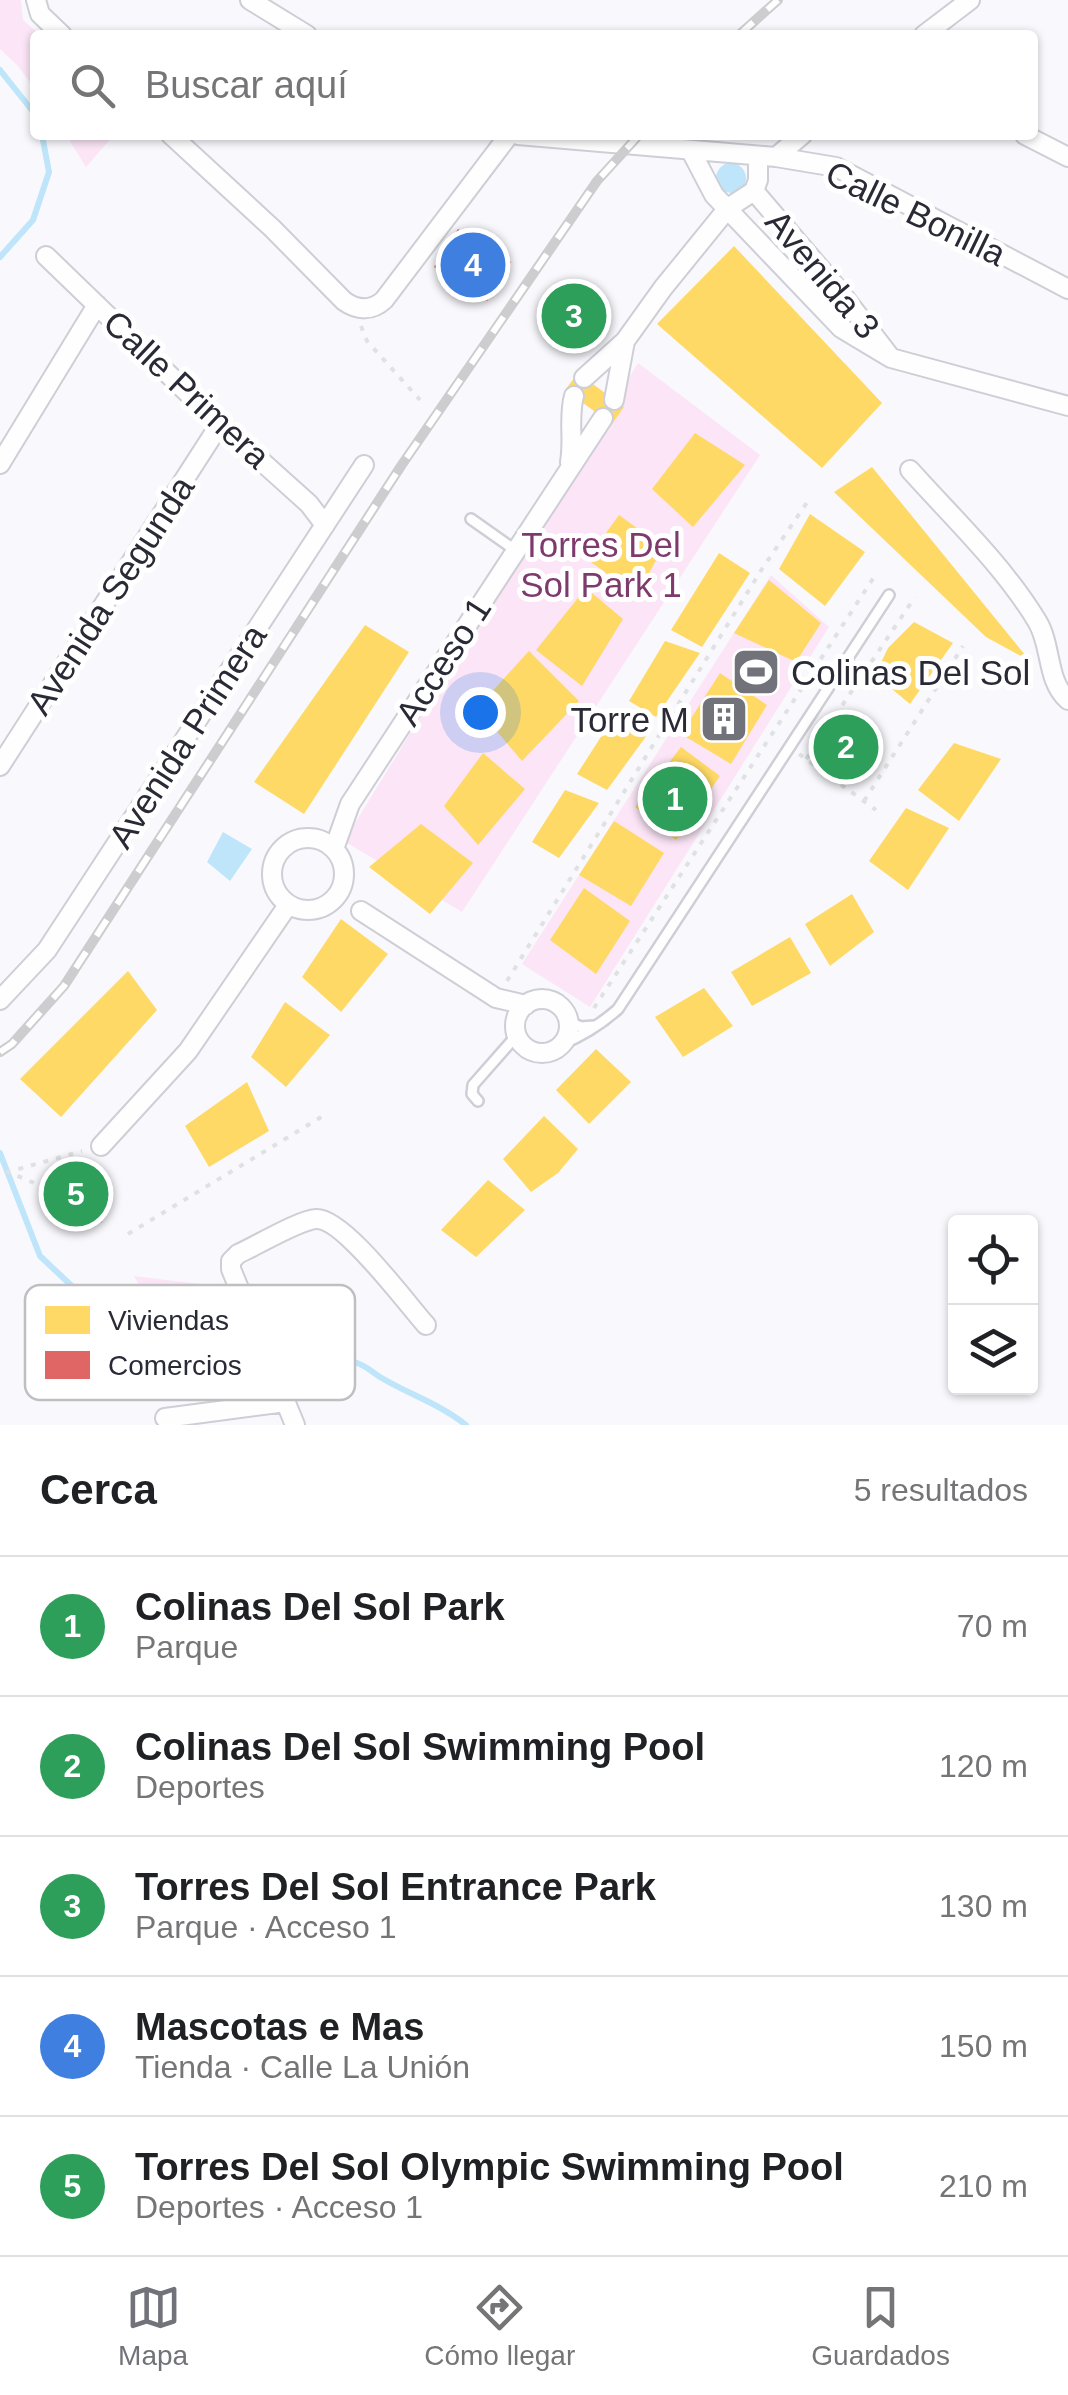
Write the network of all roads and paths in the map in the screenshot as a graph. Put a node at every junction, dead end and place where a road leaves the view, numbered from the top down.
1 (36, 0) edge
2 (250, 0) edge
3 (970, 0) edge
4 (57, 30) edge
5 (300, 30) edge
6 (931, 30) edge
7 (176, 140) edge
8 (506, 140) edge
9 (572, 140) edge
10 (794, 140) edge
11 (1035, 140) edge
12 (691, 151) junction
13 (767, 157) junction
14 (1068, 157) edge
15 (754, 191) junction
16 (728, 208) junction
17 (46, 256) dead end
18 (1068, 290) edge
19 (97, 306) junction
20 (354, 308) junction
21 (625, 341) junction
22 (891, 358) junction
23 (584, 378) dead end
24 (574, 396) dead end
25 (420, 400) dead end
26 (614, 400) dead end
27 (1068, 406) edge
28 (603, 418) dead end
29 (220, 424) junction
30 (0, 464) edge
31 (364, 465) dead end
32 (569, 467) junction
33 (910, 470) dead end
34 (808, 500) dead end
35 (471, 519) dead end
36 (325, 525) junction
37 (515, 550) junction
38 (874, 577) dead end
39 (889, 595) dead end
40 (915, 597) dead end
41 (963, 646) dead end
42 (1066, 699) edge
43 (789, 747) junction
44 (806, 759) junction
45 (0, 766) edge
46 (864, 801) junction
47 (350, 804) junction
48 (876, 810) dead end
49 (313, 839) junction
50 (334, 849) junction
51 (343, 883) junction
52 (288, 904) junction
53 (328, 904) junction
54 (361, 911) junction
55 (496, 998) junction
56 (0, 1000) edge
57 (530, 1000) junction
58 (590, 1012) dead end
59 (571, 1017) junction
60 (602, 1024) junction
61 (516, 1030) junction
62 (562, 1044) junction
63 (478, 1101) dead end
64 (323, 1116) dead end
65 (101, 1146) joint
66 (0, 1170) edge
67 (8, 1172) junction
68 (58, 1193) dead end
69 (128, 1234) dead end
70 (238, 1285) edge
71 (426, 1325) dead end
72 (286, 1402) joint
73 (166, 1418) dead end
74 (295, 1425) edge

1 - 4 street
2 - 5 street
3 - 6 street
7 - 20 street
8 - 20 street
9 - 12 street, Calle Bonilla
10 - 13 street
11 - 14 street
12 - 13 street, Calle Bonilla
12 - 16 street, Avenida 3
13 - 15 street, Avenida 3
13 - 18 street, Calle Bonilla
15 - 16 street, Avenida 3
15 - 22 street, Avenida 3
16 - 21 street
16 - 22 street, Avenida 3
17 - 19 street, Calle Primera
19 - 29 street, Calle Primera
19 - 30 street
20 - 25 path
21 - 23 street
21 - 26 street
22 - 27 street, Avenida 3
24 - 32 street
28 - 32 street, Acceso 1
29 - 36 street, Calle Primera
29 - 45 street, Avenida Segunda
31 - 36 street, Avenida Primera
32 - 37 street, Acceso 1
33 - 42 street
34 - 55 path
35 - 37 lane
36 - 56 street, Avenida Primera
37 - 47 street, Acceso 1
38 - 58 path
39 - 43 lane
40 - 44 path
41 - 46 path
43 - 44 path
43 - 60 lane
44 - 46 path
46 - 48 path
47 - 49 street, Acceso 1
47 - 50 street, Acceso 1
49 - 50 street
49 - 52 street, Acceso 1
50 - 51 street
51 - 53 street
51 - 54 street
52 - 53 street
52 - 65 street
53 - 54 street
54 - 55 street
55 - 57 street
55 - 61 street
57 - 59 street
57 - 59 path
57 - 61 street
59 - 60 lane
59 - 62 street
60 - 62 lane
61 - 62 street
61 - 63 lane
64 - 69 path
65 - 67 path
66 - 67 path
67 - 68 path
70 - 71 street
72 - 73 street
72 - 74 street

